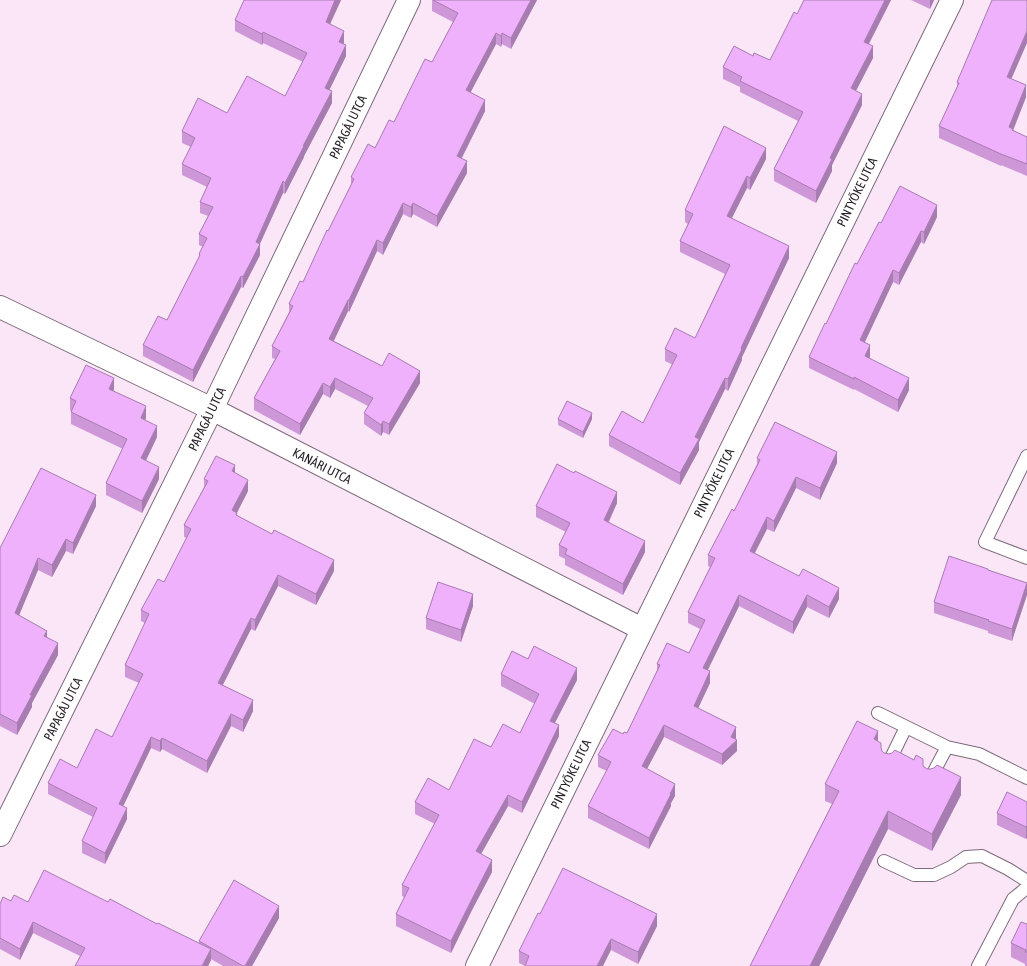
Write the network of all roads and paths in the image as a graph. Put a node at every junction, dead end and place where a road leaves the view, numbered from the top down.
1 (409, 0) edge
2 (952, 0) edge
3 (0, 306) edge
4 (212, 409) junction
5 (1027, 456) edge
6 (1027, 558) edge
7 (642, 630) junction
8 (878, 713) dead end
9 (906, 727) junction
10 (947, 747) junction
11 (888, 764) edge
12 (1027, 778) edge
13 (930, 779) edge
14 (0, 835) edge
15 (884, 861) dead end
16 (1027, 881) edge
17 (1027, 889) edge
18 (477, 966) edge
19 (978, 966) edge

1 - 4 street, PAPAGÁJ UTCA
2 - 7 street, PINTYŐKE UTCA
3 - 4 street, KANÁRI UTCA
4 - 7 street, KANÁRI UTCA
4 - 14 street, PAPAGÁJ UTCA
5 - 6 lane
7 - 18 street, PINTYŐKE UTCA
8 - 9 lane
9 - 10 lane
9 - 11 lane
10 - 12 lane
10 - 13 lane
15 - 16 lane
17 - 19 lane

